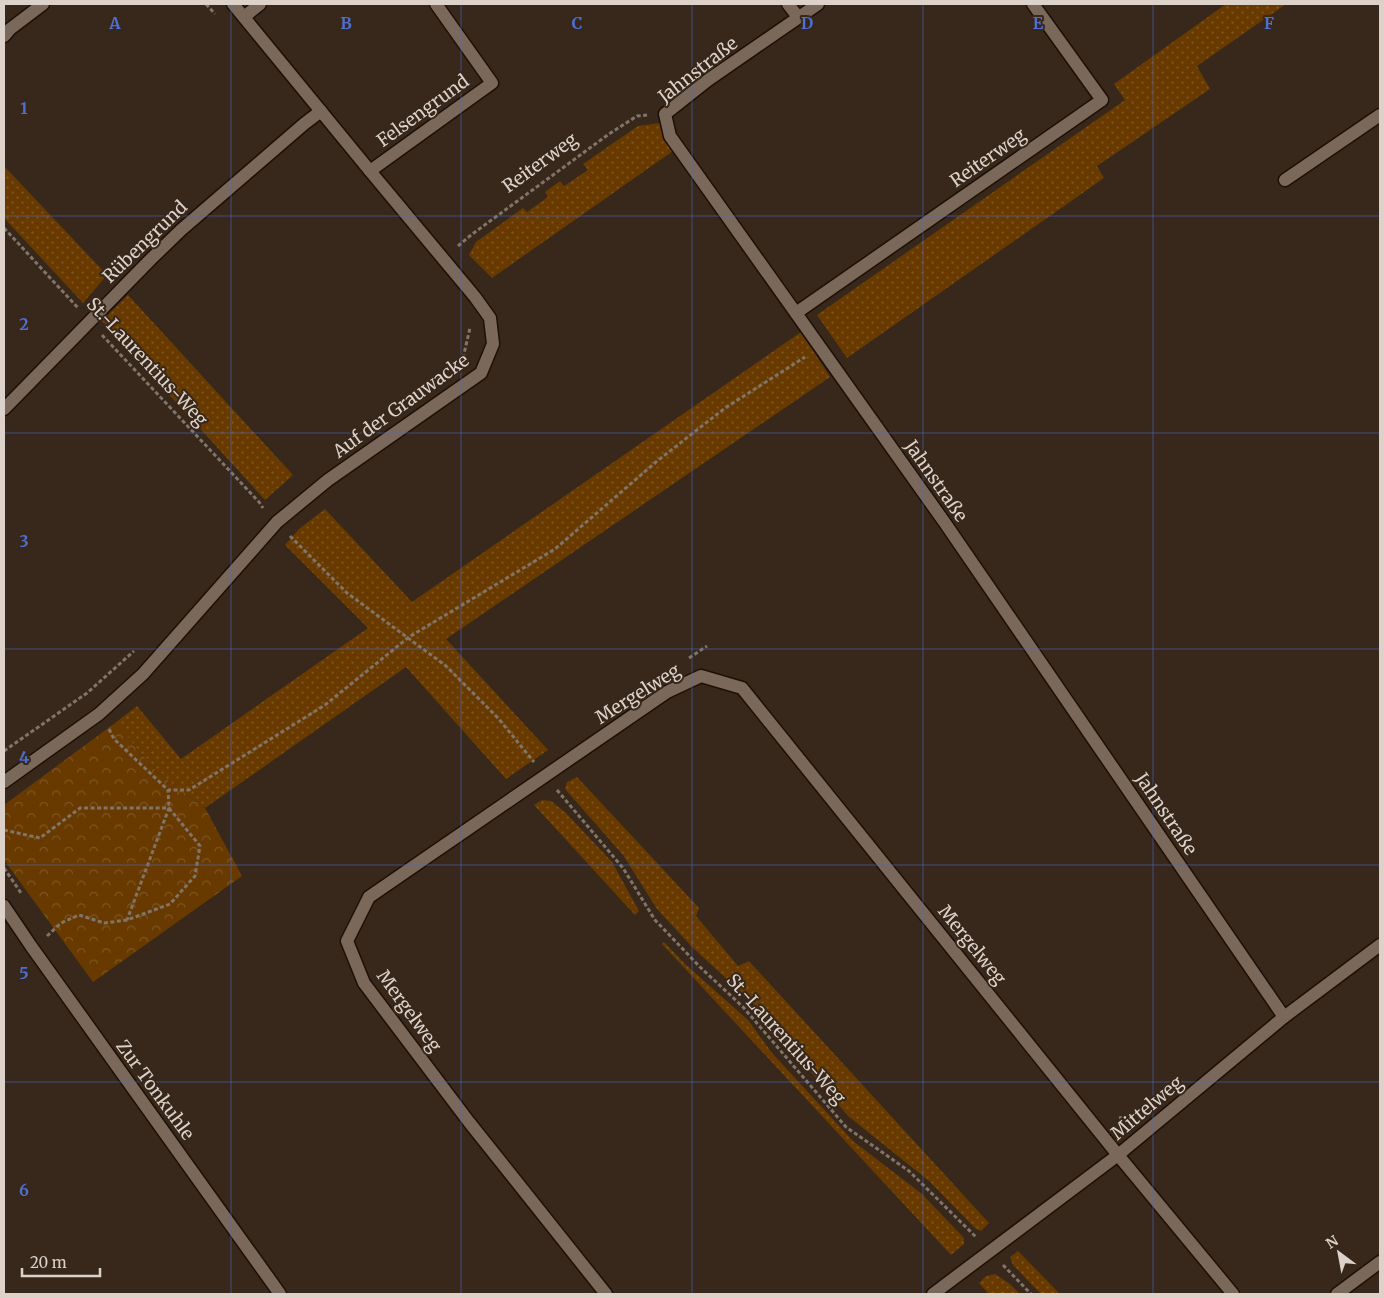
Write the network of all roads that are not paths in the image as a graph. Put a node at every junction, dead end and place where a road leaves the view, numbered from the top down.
1 (43, 4) edge
2 (233, 4) edge
3 (260, 4) edge
4 (436, 4) edge
5 (788, 4) edge
6 (818, 4) edge
7 (1033, 4) edge
8 (244, 17) junction
9 (798, 18) junction
10 (4, 36) edge
11 (321, 112) junction
12 (1380, 114) edge
13 (370, 171) junction
14 (1285, 180) dead end
15 (796, 313) junction
16 (4, 409) edge
17 (4, 782) edge
18 (4, 906) edge
19 (1380, 945) edge
20 (1284, 1016) junction
21 (1118, 1155) junction
22 (1380, 1262) edge
23 (280, 1294) edge
24 (606, 1294) edge
25 (933, 1294) edge
26 (1232, 1294) edge
27 (1337, 1294) edge

1 - 10 street
2 - 8 street, Auf der Grauwacke
3 - 8 street
4 - 13 street, Felsengrund
5 - 9 street
6 - 9 street
7 - 15 street, Reiterweg
8 - 11 street, Auf der Grauwacke
9 - 15 street, Jahnstraße
11 - 13 street, Auf der Grauwacke
11 - 16 street, Rübengrund
12 - 14 street
13 - 17 street, Auf der Grauwacke
15 - 20 street, Jahnstraße
18 - 23 street, Zur Tonkuhle
19 - 20 street, Mittelweg
20 - 21 street, Mittelweg
21 - 24 street, Mergelweg
21 - 25 street, Mittelweg
21 - 26 street, Mergelweg
22 - 27 street

